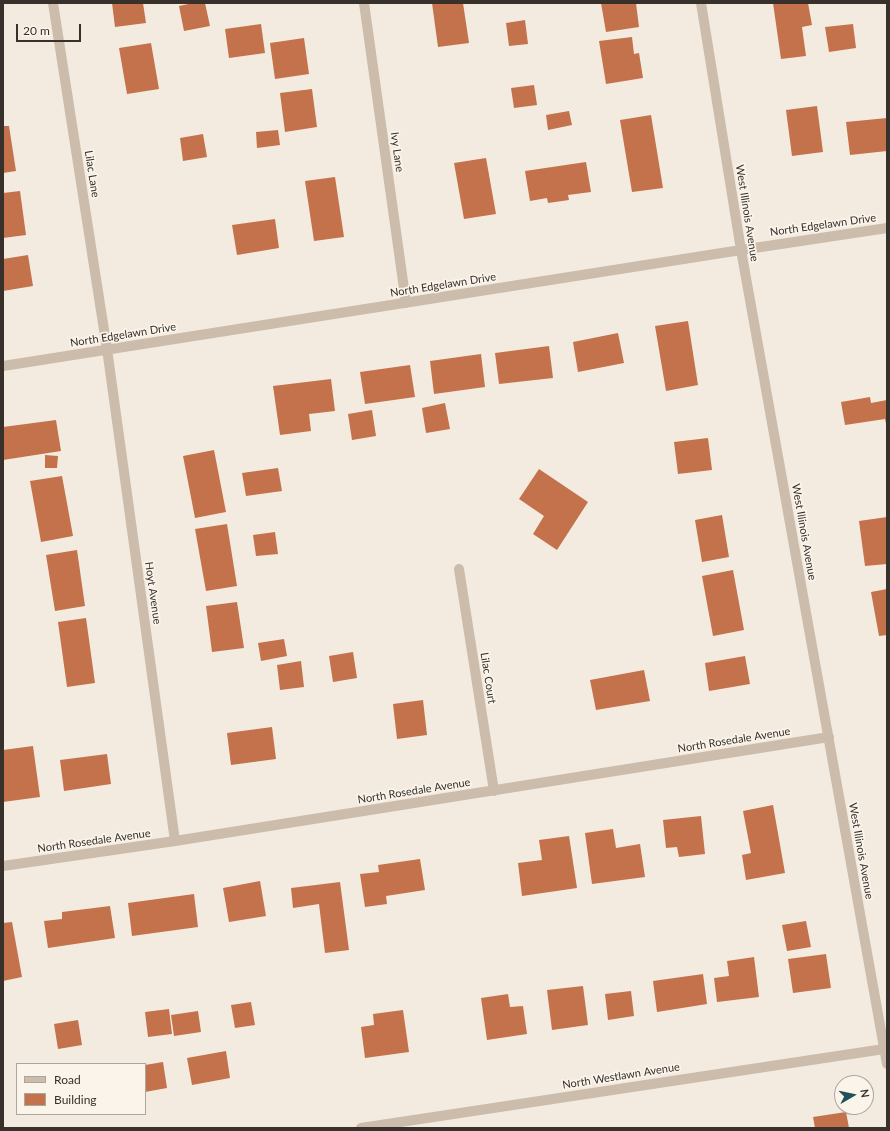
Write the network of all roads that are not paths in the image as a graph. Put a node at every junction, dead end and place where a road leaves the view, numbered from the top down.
1 (53, 3) edge
2 (364, 3) edge
3 (701, 3) edge
4 (887, 228) edge
5 (741, 250) junction
6 (406, 303) junction
7 (107, 349) junction
8 (3, 366) edge
9 (459, 569) dead end
10 (829, 737) junction
11 (494, 791) junction
12 (175, 841) junction
13 (3, 866) edge
14 (884, 1049) junction
15 (887, 1064) edge
16 (361, 1128) edge

1 - 7 street, Lilac Lane
2 - 6 street, Ivy Lane
3 - 5 street, West Illinois Avenue
4 - 5 street, North Edgelawn Drive
5 - 6 street, North Edgelawn Drive
5 - 10 street, West Illinois Avenue
6 - 7 street, North Edgelawn Drive
7 - 8 street, North Edgelawn Drive
7 - 12 street, Hoyt Avenue
9 - 11 street, Lilac Court
10 - 11 street, North Rosedale Avenue
10 - 14 street, West Illinois Avenue
11 - 12 street, North Rosedale Avenue
12 - 13 street, North Rosedale Avenue
14 - 15 street, West Illinois Avenue
14 - 16 street, North Westlawn Avenue

